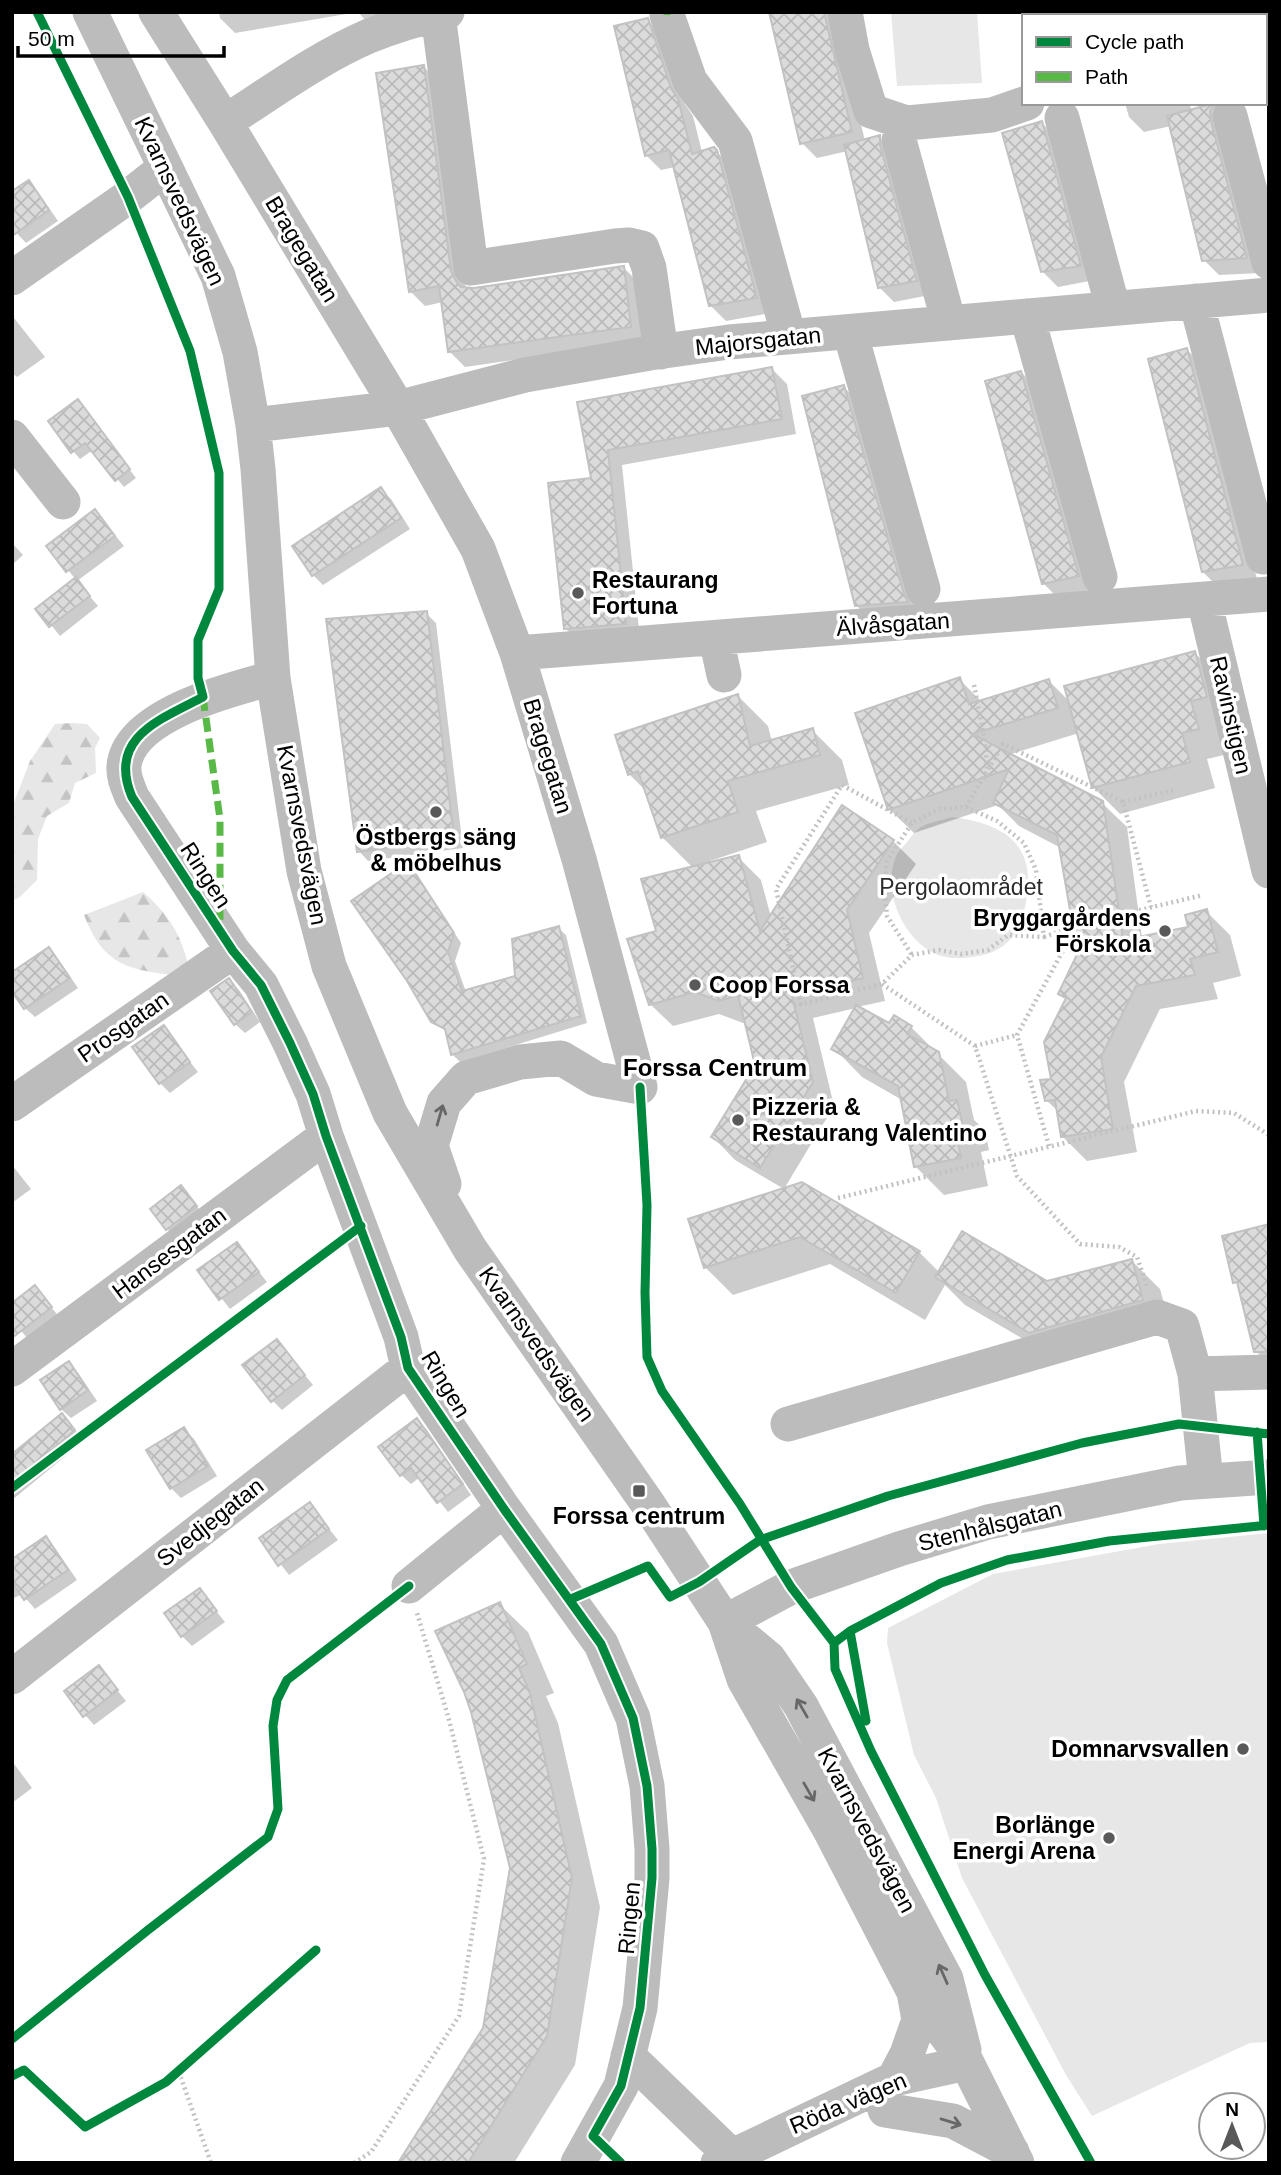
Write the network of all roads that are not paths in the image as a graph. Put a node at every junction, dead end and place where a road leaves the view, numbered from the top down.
1 (90, 12) edge
2 (156, 12) edge
3 (845, 12) edge
4 (442, 13) edge
5 (667, 15) dead end
6 (1022, 105) edge
7 (1230, 116) dead end
8 (1062, 118) dead end
9 (225, 122) junction
10 (899, 140) dead end
11 (165, 168) junction
12 (1269, 262) edge
13 (12, 278) edge
14 (1269, 295) edge
15 (1196, 301) junction
16 (1114, 308) junction
17 (1027, 316) junction
18 (949, 323) junction
19 (850, 332) junction
20 (789, 337) junction
21 (661, 352) junction
22 (398, 408) junction
23 (253, 425) junction
24 (12, 437) edge
25 (62, 502) dead end
26 (1263, 557) dead end
27 (1100, 578) dead end
28 (923, 589) dead end
29 (1269, 594) edge
30 (1194, 600) junction
31 (716, 638) junction
32 (1191, 641) dead end
33 (517, 653) junction
34 (724, 675) dead end
35 (274, 678) junction
36 (1269, 871) edge
37 (233, 951) junction
38 (12, 1104) edge
39 (326, 1136) junction
40 (470, 1249) junction
41 (408, 1367) junction
42 (12, 1369) edge
43 (1269, 1372) edge
44 (1195, 1374) junction
45 (788, 1424) dead end
46 (1269, 1477) edge
47 (1206, 1481) junction
48 (504, 1508) junction
49 (409, 1586) road end
50 (725, 1622) junction
51 (12, 1677) edge
52 (914, 1992) junction
53 (628, 2056) junction
54 (967, 2063) junction
55 (890, 2094) junction
56 (1015, 2157) edge
57 (729, 2160) edge
58 (578, 2163) edge

1 - 11 street, Kvarnsvedsvägen
2 - 9 street, Bragegatan
3 - 6 street
4 - 9 street
4 - 21 street
5 - 20 street
7 - 12 street
8 - 16 street
9 - 22 street, Bragegatan
10 - 18 street
11 - 13 street
11 - 23 street, Kvarnsvedsvägen
14 - 15 street, Majorsgatan
15 - 16 street, Majorsgatan
15 - 26 street
16 - 17 street, Majorsgatan
17 - 18 street, Majorsgatan
17 - 27 street
18 - 19 street, Majorsgatan
19 - 20 street, Majorsgatan
19 - 28 street
20 - 21 street, Majorsgatan
21 - 22 street, Majorsgatan
22 - 23 street, Majorsgatan
22 - 33 street, Bragegatan
23 - 35 street, Kvarnsvedsvägen
24 - 25 street
29 - 30 street, Älvåsgatan
30 - 31 street, Älvåsgatan
30 - 32 street
30 - 36 street, Ravinstigen
31 - 33 street, Älvåsgatan
31 - 34 street
40 -> 33 street, Bragegatan
35 - 37 street, Ringen
35 - 40 street, Kvarnsvedsvägen
37 - 38 street, Prosgatan
37 - 39 street, Ringen
39 - 41 street, Ringen
39 - 42 street, Hansesgatan
40 - 50 street, Kvarnsvedsvägen
41 - 48 street, Ringen
41 - 51 street, Svedjegatan
43 - 44 street
44 - 45 street
44 - 47 street
46 - 47 street, Stenhålsgatan
47 - 50 street, Stenhålsgatan
48 - 49 street
48 - 53 street, Ringen
50 -> 52 street, Kvarnsvedsvägen
54 -> 50 street, Kvarnsvedsvägen
52 - 54 street, Kvarnsvedsvägen
52 - 55 street
53 - 57 street
53 - 58 street, Ringen
54 - 55 street, Röda vägen
54 - 56 street, Kvarnsvedsvägen
55 -> 56 street
55 - 57 street, Röda vägen

